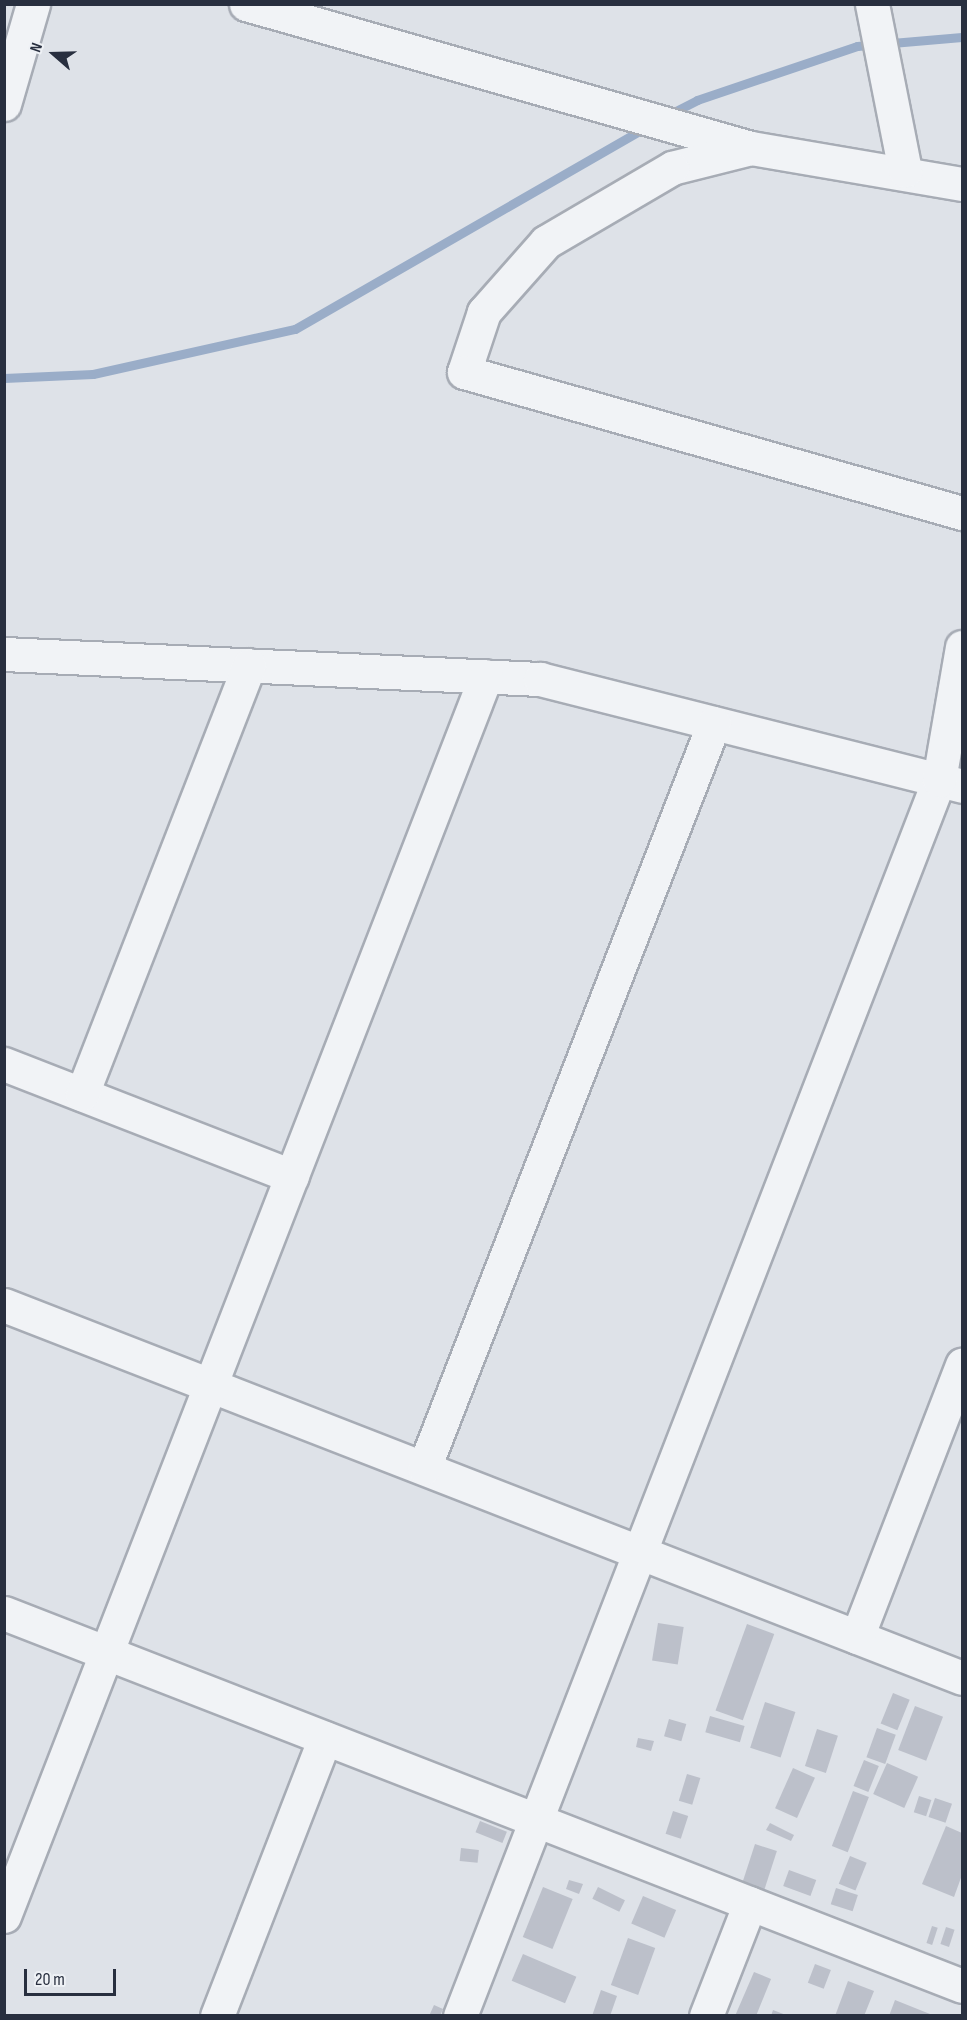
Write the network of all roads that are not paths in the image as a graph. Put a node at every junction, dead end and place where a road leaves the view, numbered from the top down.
1 (33, 4) edge
2 (246, 4) edge
3 (874, 14) edge
4 (4, 104) edge
5 (751, 148) junction
6 (905, 171) junction
7 (963, 184) edge
8 (963, 513) edge
9 (963, 647) edge
10 (6, 658) edge
11 (249, 665) junction
12 (486, 676) junction
13 (714, 723) junction
14 (951, 783) edge
15 (4, 1064) edge
16 (82, 1094) junction
17 (292, 1176) junction
18 (4, 1305) edge
19 (963, 1365) edge
20 (211, 1385) junction
21 (424, 1468) junction
22 (640, 1552) junction
23 (4, 1613) edge
24 (857, 1637) junction
25 (107, 1653) junction
26 (963, 1678) edge
27 (325, 1738) junction
28 (536, 1820) junction
29 (12, 1875) edge
30 (750, 1903) junction
31 (4, 1916) edge
32 (963, 1986) edge
33 (217, 2016) edge
34 (460, 2016) edge
35 (706, 2016) edge

1 - 4 street
2 - 5 street
3 - 6 street
5 - 6 street
5 - 8 street
6 - 7 street
9 - 14 street
10 - 11 street
11 - 12 street
11 - 16 street
12 - 13 street
12 - 17 street
13 - 14 street
13 - 21 street
14 - 22 street
15 - 16 street
16 - 17 street
17 - 20 street
18 - 20 street
19 - 24 street
20 - 21 street
20 - 25 street
21 - 22 street
22 - 24 street
22 - 28 street
23 - 25 street
24 - 26 street
25 - 27 street
25 - 29 street
27 - 28 street
27 - 33 street
28 - 30 street
28 - 34 street
29 - 31 street
30 - 32 street
30 - 35 street

